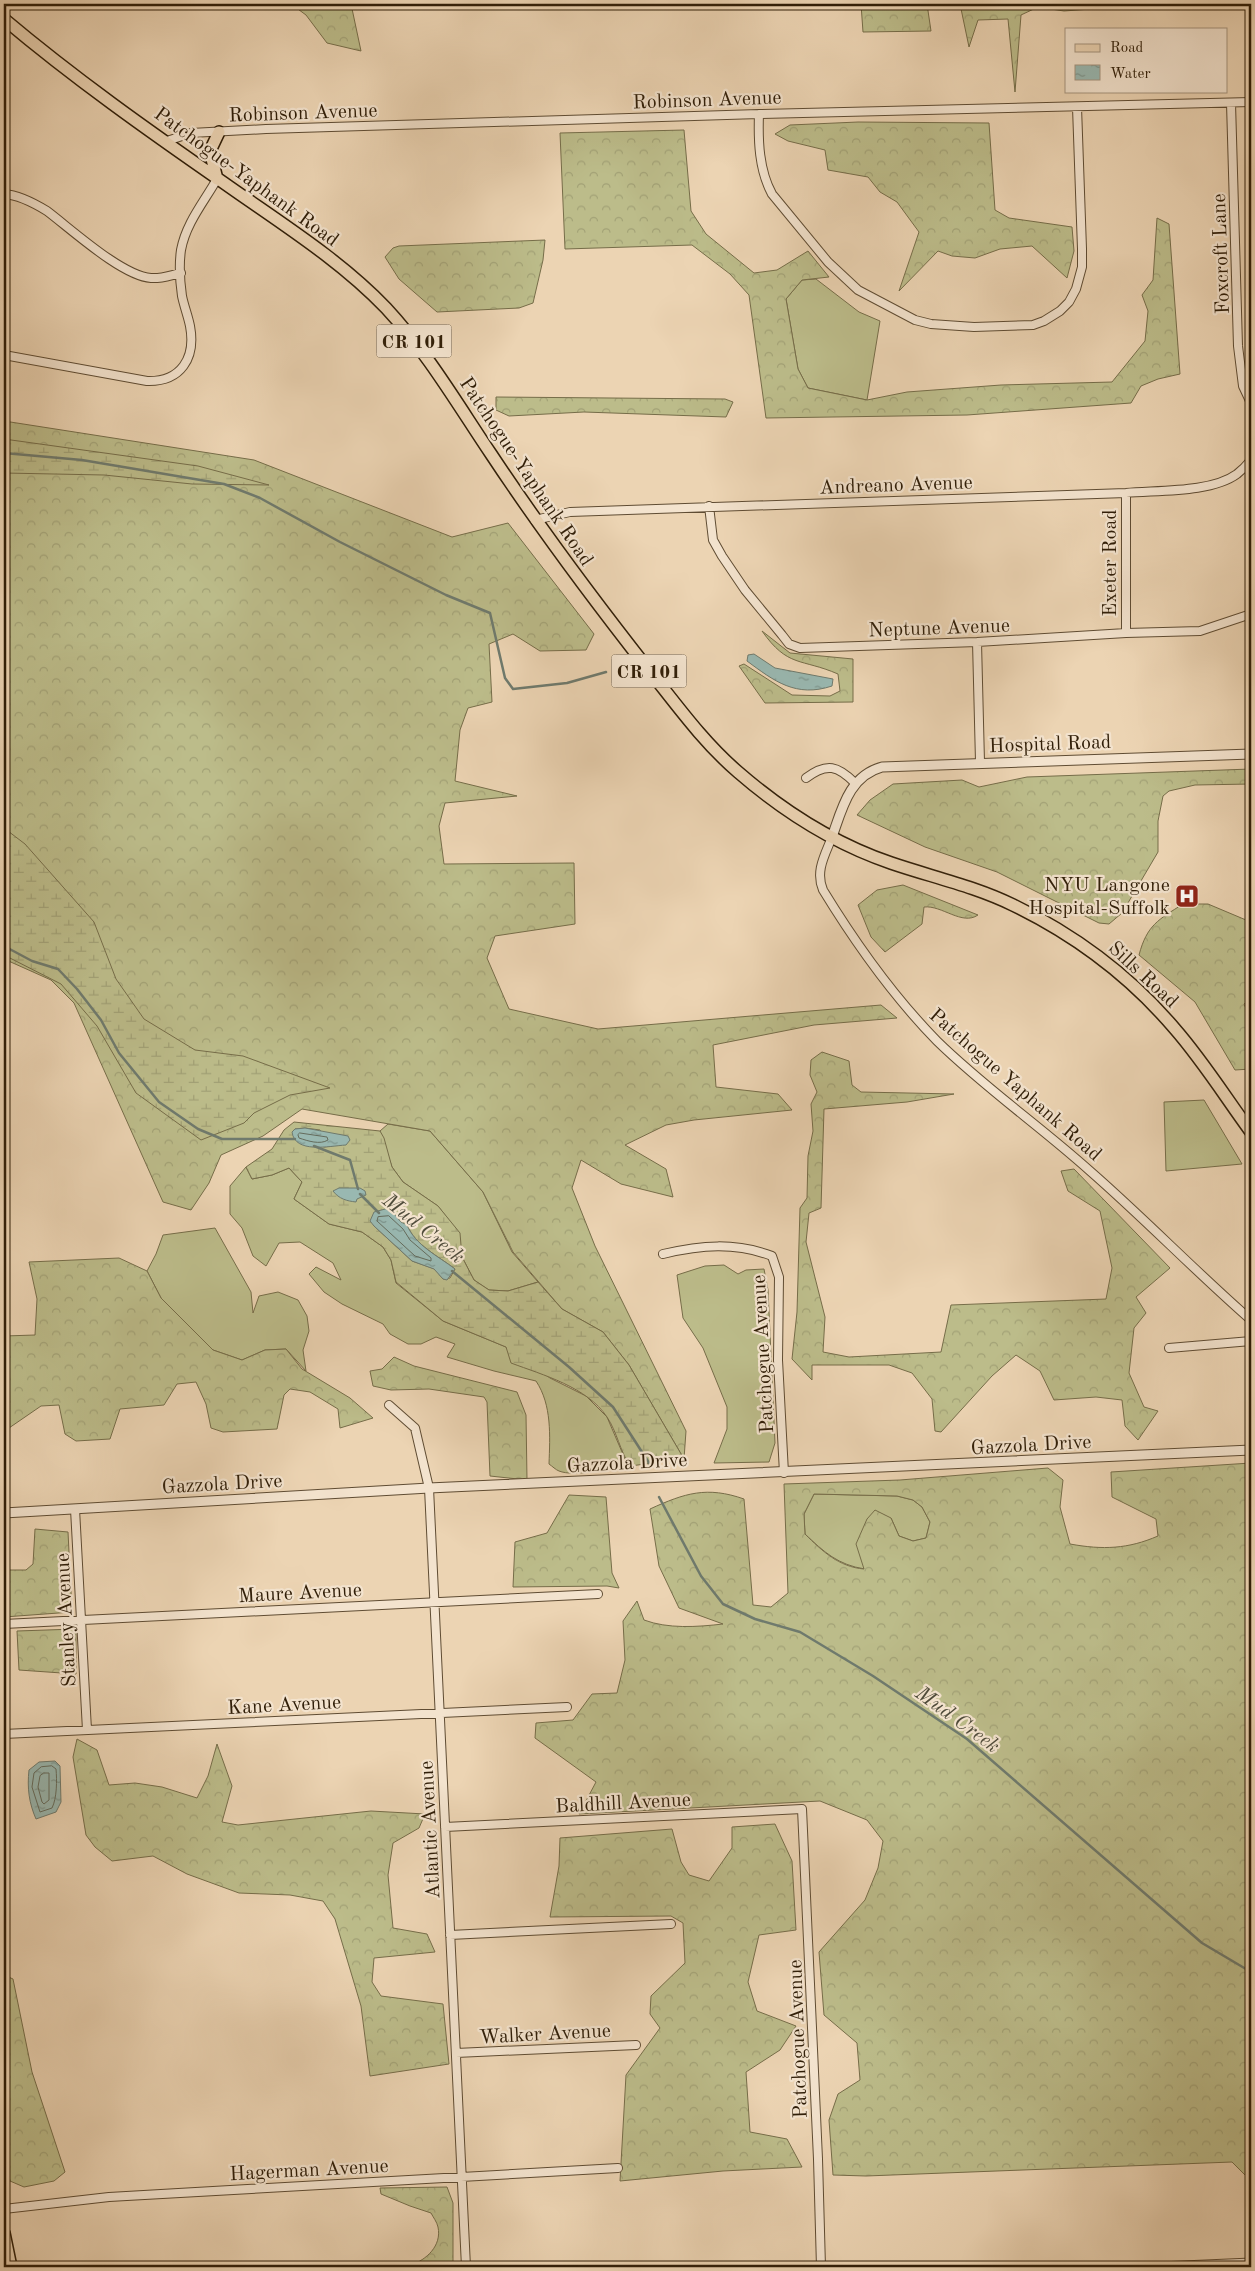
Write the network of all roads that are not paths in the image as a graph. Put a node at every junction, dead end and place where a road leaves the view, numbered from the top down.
1 (4, 20) edge
2 (1251, 102) edge
3 (1232, 103) junction
4 (1077, 107) junction
5 (759, 114) junction
6 (219, 132) junction
7 (166, 141) junction
8 (217, 179) junction
9 (4, 194) edge
10 (181, 273) junction
11 (4, 355) edge
12 (1251, 403) edge
13 (1251, 460) edge
14 (1126, 492) junction
15 (709, 506) junction
16 (535, 520) junction
17 (1251, 614) edge
18 (1126, 633) junction
19 (977, 642) junction
20 (1251, 754) edge
21 (980, 762) junction
22 (806, 778) dead end
23 (855, 783) junction
24 (832, 837) junction
25 (1251, 1132) edge
26 (663, 1254) dead end
27 (1251, 1320) edge
28 (1251, 1342) edge
29 (1169, 1348) dead end
30 (389, 1406) dead end
31 (1251, 1450) edge
32 (784, 1473) junction
33 (428, 1488) junction
34 (75, 1509) junction
35 (4, 1513) edge
36 (598, 1594) dead end
37 (434, 1602) junction
38 (82, 1621) junction
39 (4, 1624) edge
40 (567, 1707) dead end
41 (439, 1712) junction
42 (87, 1730) junction
43 (4, 1734) edge
44 (802, 1809) joint
45 (445, 1827) junction
46 (671, 1924) dead end
47 (450, 1935) junction
48 (636, 2045) dead end
49 (456, 2053) junction
50 (618, 2168) dead end
51 (462, 2176) junction
52 (4, 2209) edge
53 (4, 2233) edge
54 (1251, 2263) edge
55 (11, 2267) edge
56 (466, 2267) edge
57 (821, 2267) edge
58 (1160, 2267) edge

1 - 7 main road, Patchogue-Yaphank Road / CR 101
2 - 3 street, Robinson Avenue
3 - 4 street, Robinson Avenue
3 - 12 street, Foxcroft Lane
4 - 5 street, Robinson Avenue
4 - 5 street
5 - 6 street, Robinson Avenue
6 - 7 street, Robinson Avenue
6 - 8 main road
7 - 8 main road, Patchogue-Yaphank Road / CR 101
8 - 10 street
8 - 16 main road, Patchogue-Yaphank Road / CR 101
9 - 10 street
10 - 11 street
13 - 14 street, Andreano Avenue
14 - 15 street, Andreano Avenue
14 - 18 street, Exeter Road
15 - 16 street, Andreano Avenue
15 - 19 street, Neptune Avenue
16 - 24 main road, Patchogue-Yaphank Road / CR 101
17 - 18 street, Neptune Avenue
18 - 19 street, Neptune Avenue
19 - 21 street
20 - 21 street, Hospital Road
21 - 23 street, Hospital Road
22 - 23 street
23 - 24 street
24 - 25 main road, Sills Road / CR 101
24 - 27 street, Patchogue Yaphank Road
26 - 32 street, Patchogue Avenue
28 - 29 street
30 - 33 street, Atlantic Avenue
31 - 32 street, Gazzola Drive
32 - 33 street, Gazzola Drive
33 - 34 street, Gazzola Drive
33 - 37 street, Atlantic Avenue
34 - 35 street, Gazzola Drive
34 - 38 street, Stanley Avenue
36 - 37 street, Maure Avenue
37 - 38 street, Maure Avenue
37 - 41 street, Atlantic Avenue
38 - 39 street, Maure Avenue
38 - 42 street, Stanley Avenue
40 - 41 street, Kane Avenue
41 - 42 street, Kane Avenue
41 - 45 street, Atlantic Avenue
42 - 43 street, Kane Avenue
44 - 45 street, Baldhill Avenue
44 - 57 street, Patchogue Avenue
45 - 47 street, Atlantic Avenue
46 - 47 street
47 - 49 street, Atlantic Avenue
48 - 49 street, Walker Avenue
49 - 51 street, Atlantic Avenue
50 - 51 street, Hagerman Avenue
51 - 52 street, Hagerman Avenue
51 - 56 street, Atlantic Avenue
53 - 55 main road
54 - 58 street

